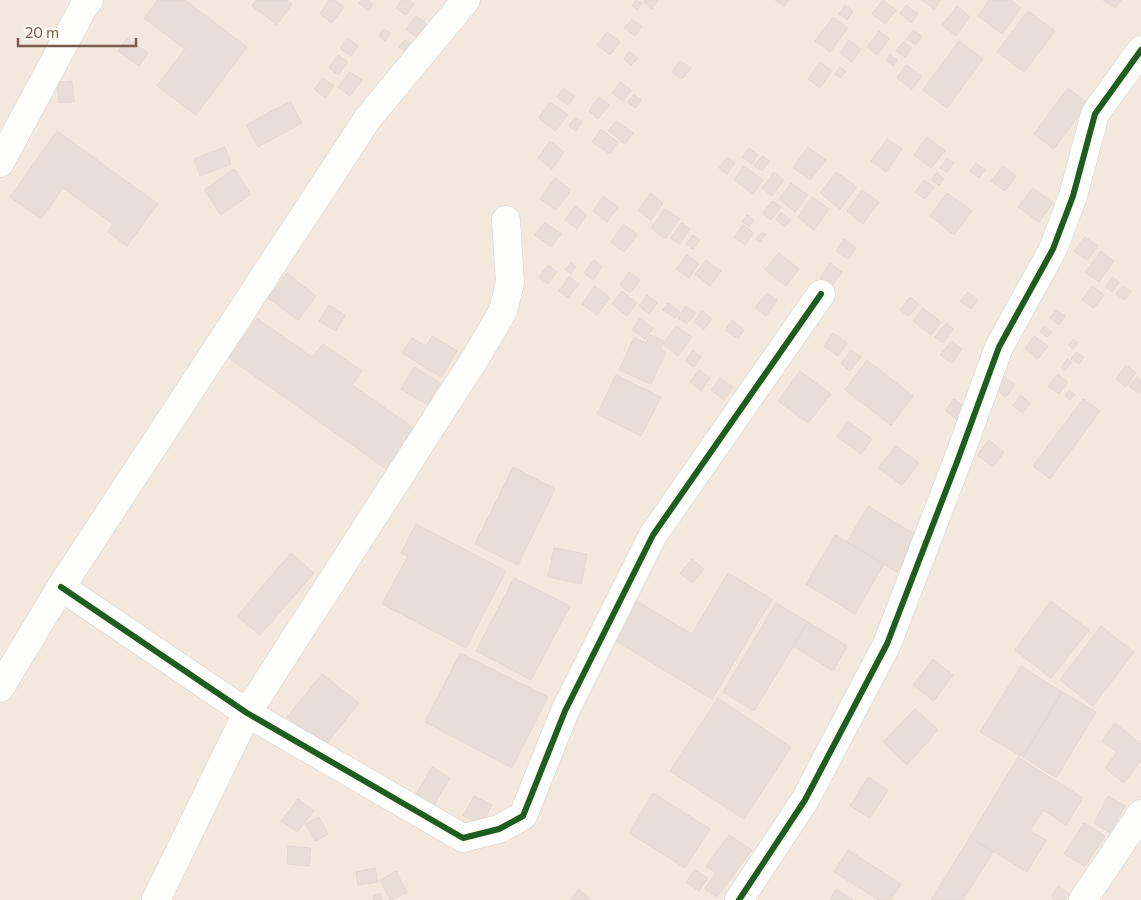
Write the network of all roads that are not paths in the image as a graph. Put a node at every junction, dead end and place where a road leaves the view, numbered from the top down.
1 (89, 0) edge
2 (466, 0) edge
3 (1141, 50) edge
4 (0, 163) edge
5 (506, 220) dead end
6 (821, 294) dead end
7 (61, 587) junction
8 (0, 688) edge
9 (248, 713) junction
10 (1141, 814) edge
11 (156, 900) edge
12 (740, 900) edge
13 (1083, 900) edge

1 - 4 street
2 - 7 street
3 - 12 street
5 - 9 street
6 - 9 street
7 - 8 street
7 - 9 street
9 - 11 street
10 - 13 street

